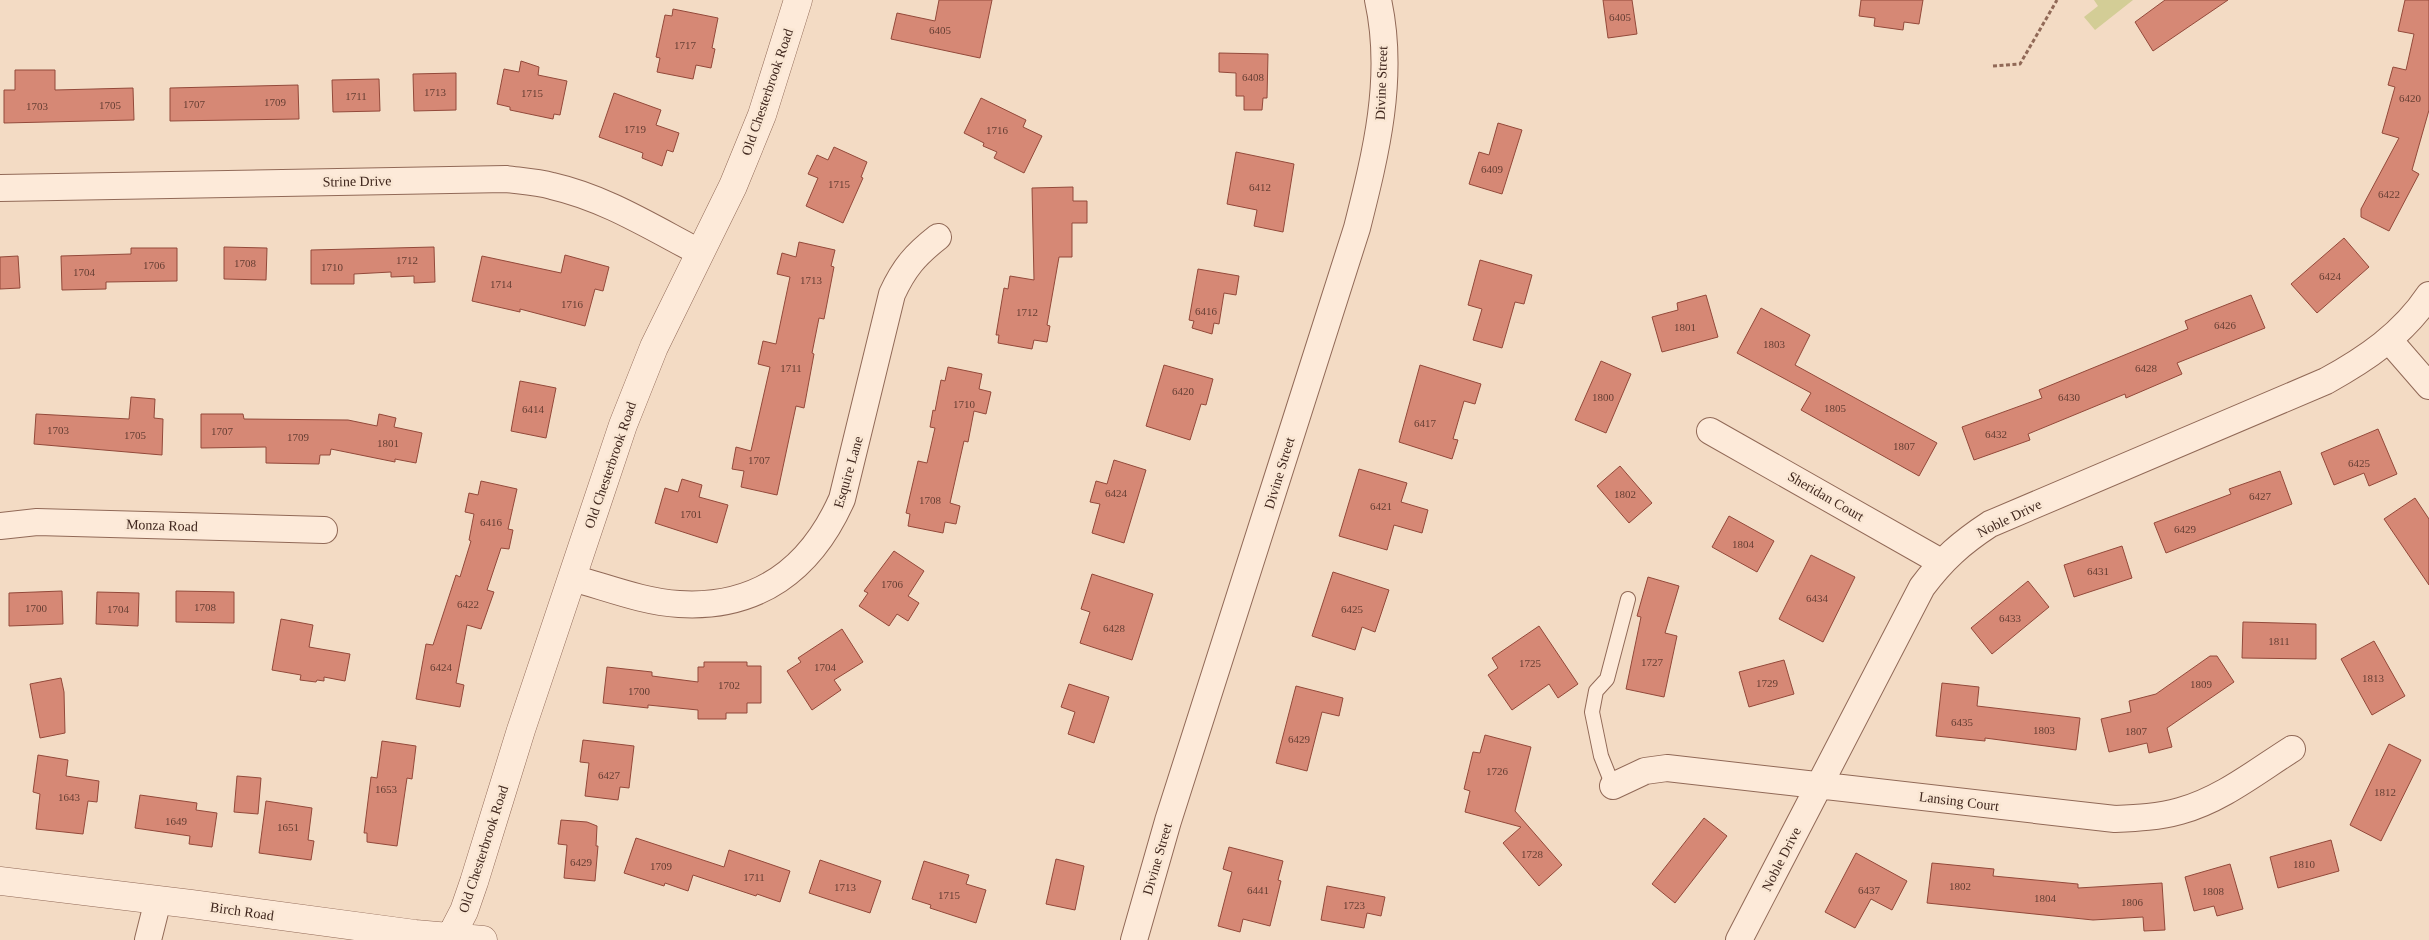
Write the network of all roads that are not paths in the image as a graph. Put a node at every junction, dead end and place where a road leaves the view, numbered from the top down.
1 (798, 0) edge
2 (1378, 0) edge
3 (0, 188) edge
4 (938, 237) dead end
5 (699, 252) junction
6 (2429, 295) edge
7 (2389, 340) junction
8 (2429, 386) edge
9 (1710, 431) dead end
10 (0, 526) edge
11 (324, 530) dead end
12 (1941, 562) junction
13 (572, 578) junction
14 (1628, 599) dead end
15 (2292, 749) dead end
16 (1819, 785) junction
17 (1613, 786) joint
18 (0, 882) edge
19 (158, 900) junction
20 (450, 939) edge
21 (148, 940) edge
22 (483, 940) edge
23 (1134, 940) edge
24 (1739, 940) edge

1 - 5 street, Old Chesterbrook Road
2 - 23 street, Divine Street
3 - 5 street, Strine Drive
4 - 13 street, Esquire Lane
5 - 13 street, Old Chesterbrook Road
6 - 7 street, Noble Drive
7 - 8 street
7 - 12 street, Noble Drive
9 - 12 street, Sheridan Court
10 - 11 street, Monza Road
12 - 16 street, Noble Drive
13 - 20 street, Old Chesterbrook Road
14 - 17 lane
15 - 16 street, Lansing Court
16 - 17 street, Lansing Court
16 - 24 street, Noble Drive
18 - 19 street, Birch Road
19 - 20 street, Birch Road
19 - 21 street
20 - 22 street, Birch Road

